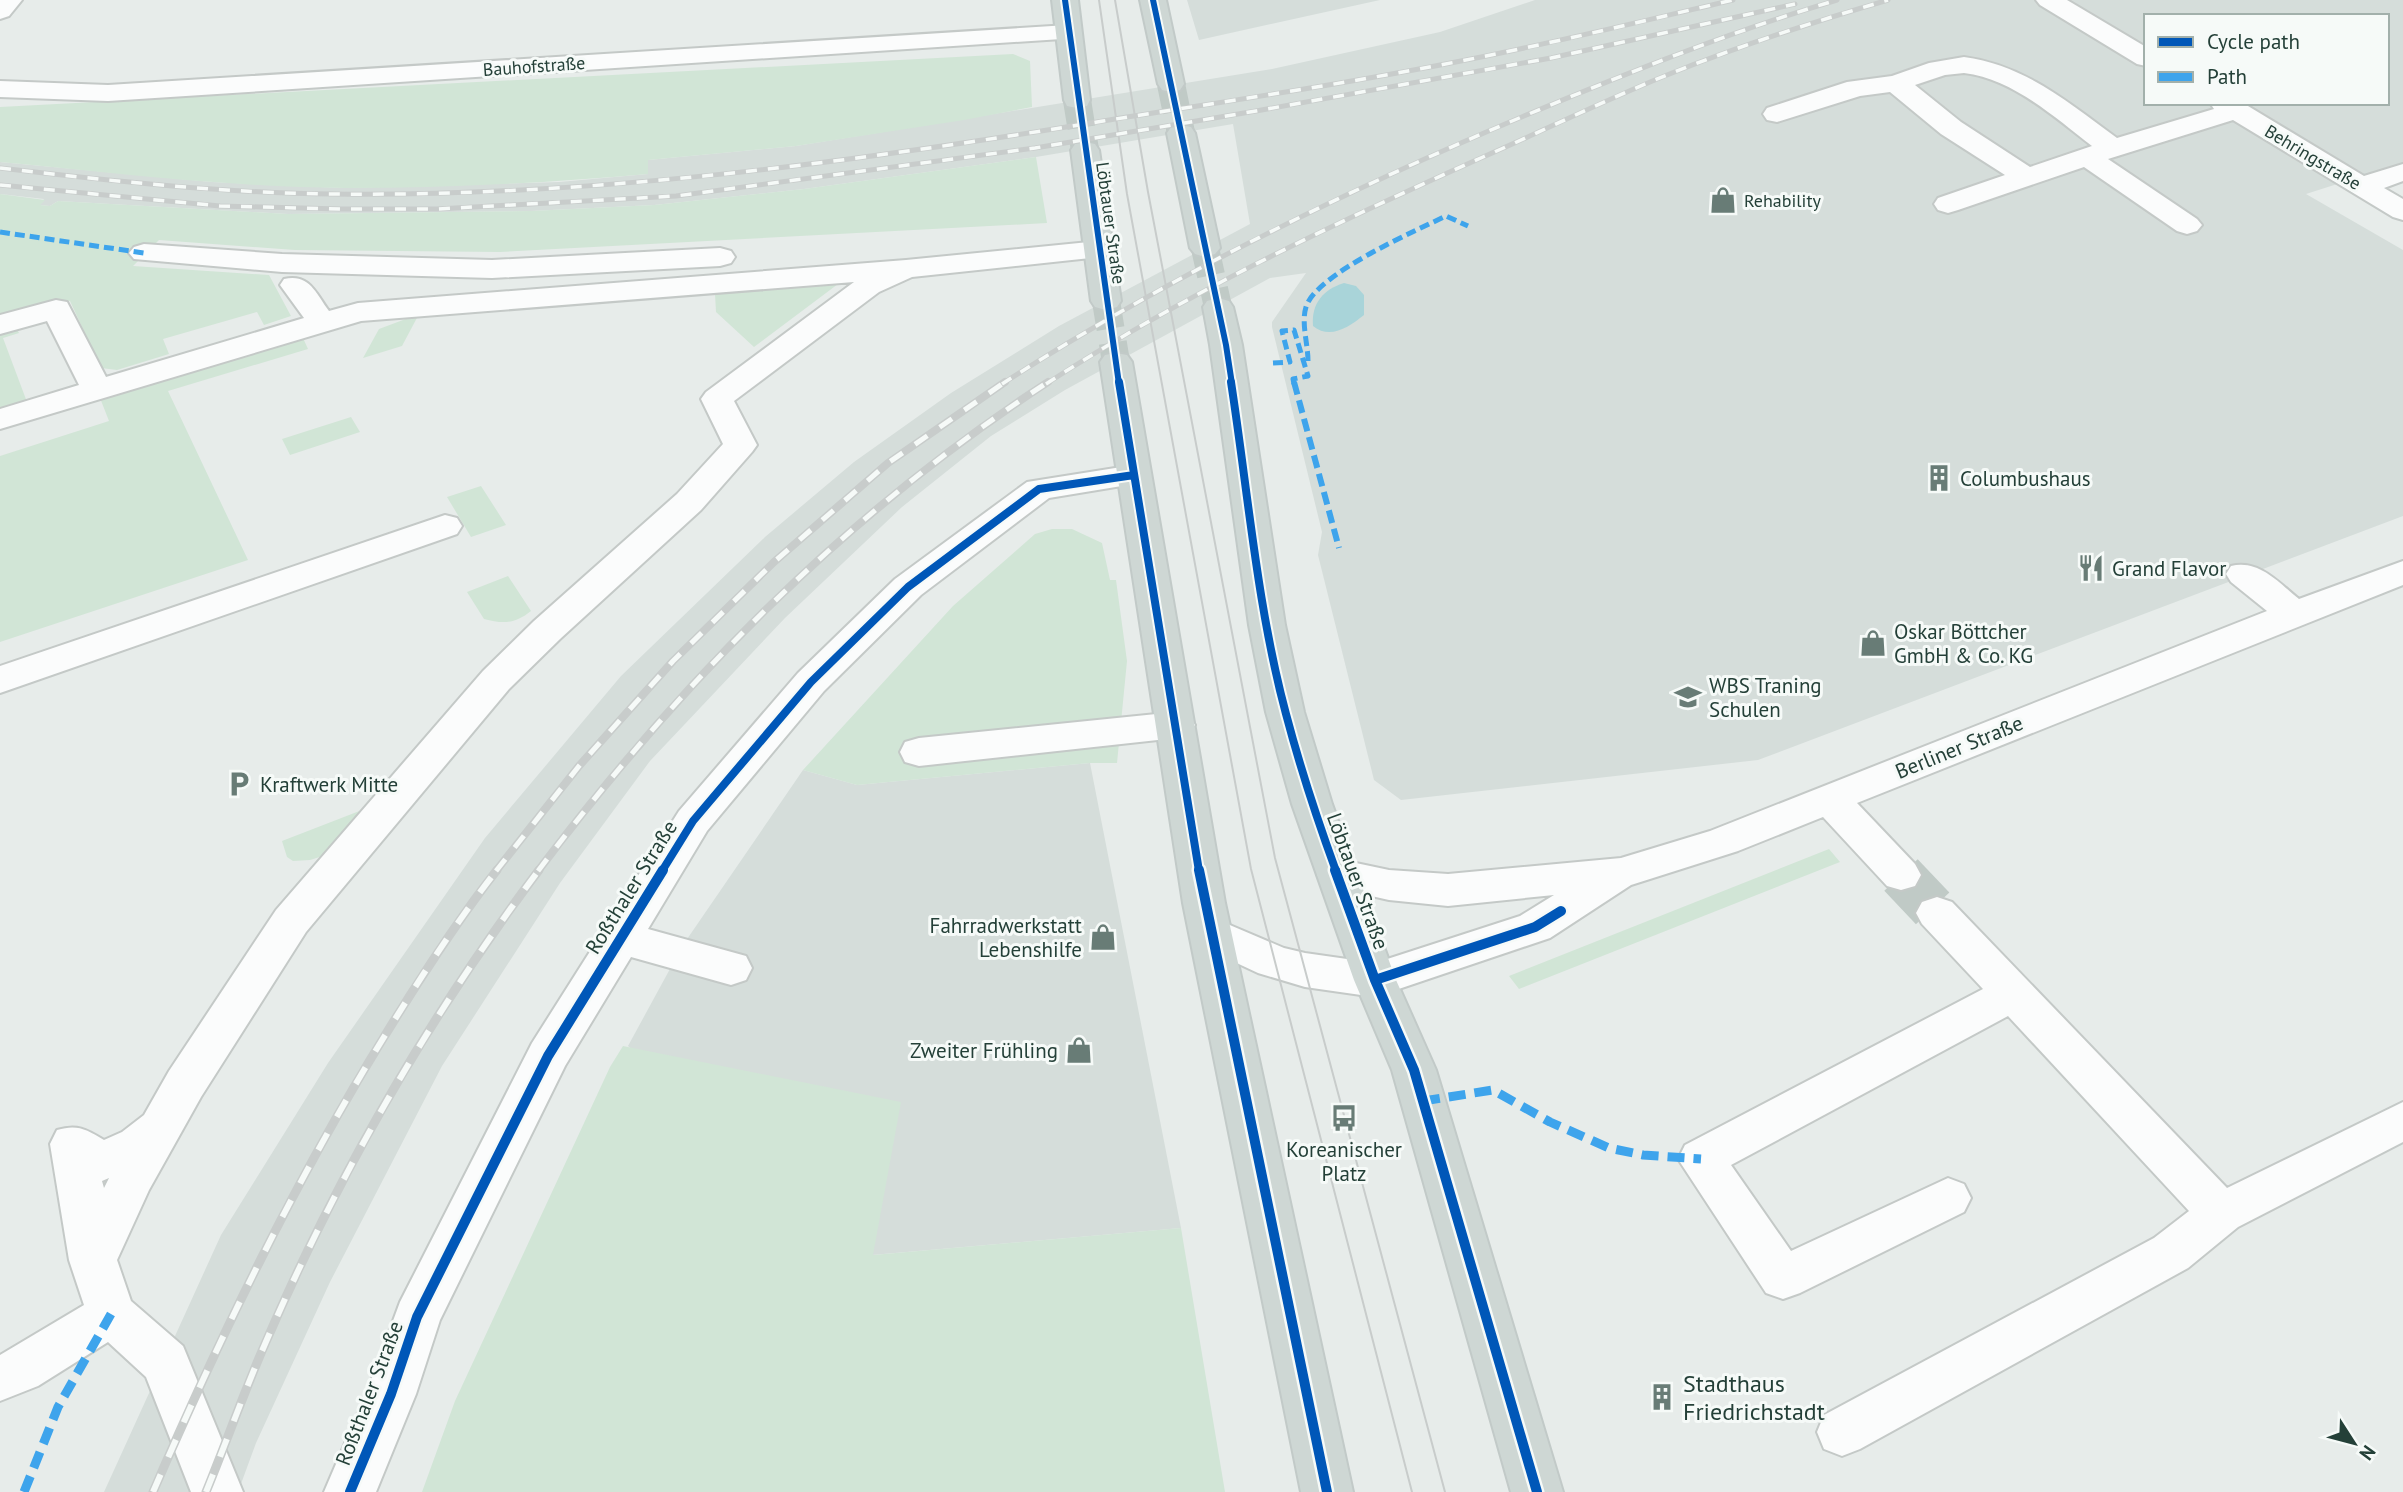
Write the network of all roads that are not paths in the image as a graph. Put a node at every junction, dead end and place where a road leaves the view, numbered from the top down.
1 (9, 0) edge
2 (1065, 0) edge
3 (1153, 0) edge
4 (2049, 0) edge
5 (0, 11) edge
6 (1068, 33) junction
7 (2144, 57) edge
8 (1896, 83) junction
9 (1171, 84) tunnel mouth
10 (0, 89) edge
11 (1077, 100) tunnel mouth
12 (2229, 107) edge
13 (1777, 114) dead end
14 (1181, 133) tunnel mouth
15 (1085, 150) tunnel mouth
16 (2100, 152) junction
17 (2403, 172) edge
18 (2027, 177) junction
19 (2361, 186) junction
20 (1948, 204) dead end
21 (2403, 211) edge
22 (2187, 225) dead end
23 (1097, 241) junction
24 (1205, 248) tunnel mouth
25 (144, 253) dead end
26 (906, 269) junction
27 (295, 285) dead end
28 (1107, 301) tunnel mouth
29 (1218, 307) tunnel mouth
30 (388, 309) junction
31 (322, 322) junction
32 (0, 325) edge
33 (338, 350) dead end
34 (1116, 362) tunnel mouth
35 (97, 390) junction
36 (0, 419) edge
37 (1134, 475) junction
38 (445, 526) dead end
39 (2403, 572) edge
40 (2244, 574) dead end
41 (2294, 614) junction
42 (0, 680) edge
43 (1176, 725) junction
44 (919, 752) dead end
45 (1831, 800) junction
46 (1621, 873) junction
47 (1337, 874) junction
48 (1901, 875) tunnel mouth
49 (1937, 913) tunnel mouth
50 (1210, 933) junction
51 (620, 938) junction
52 (731, 968) dead end
53 (1375, 980) junction
54 (2013, 993) junction
55 (2403, 1121) edge
56 (161, 1126) junction
57 (1948, 1198) dead end
58 (2221, 1213) junction
59 (93, 1260) junction
60 (111, 1314) junction
61 (0, 1378) edge
62 (1842, 1432) dead end
63 (217, 1492) edge
64 (350, 1492) edge
65 (1327, 1492) edge
66 (1537, 1492) edge

1 - 5 street
2 - 6 main road
3 - 9 main road
4 - 7 street
6 - 10 street, Bauhofstraße
6 - 11 main road
8 - 13 street
8 - 16 street
8 - 18 street
12 - 16 street
12 - 19 street, Behringstraße
14 - 24 main road
15 - 23 main road, Löbtauer Straße
16 - 18 street
16 - 22 street
17 - 19 street
18 - 20 street
19 - 21 street, Behringstraße
23 - 25 street
23 - 26 street
23 - 28 main road, Löbtauer Straße
26 - 30 street
26 - 56 street
27 - 31 street
29 - 47 main road, Löbtauer Straße
30 - 31 street
30 - 33 street
31 - 35 street
32 - 35 street
34 - 37 main road
35 - 36 street
37 - 43 main road
37 - 51 street, Roßthaler Straße
38 - 42 street
39 - 41 street, Berliner Straße
40 - 41 street
41 - 45 street, Berliner Straße
43 - 44 street
43 - 50 main road
45 - 46 street, Berliner Straße
45 - 48 street
46 - 47 street, Berliner Straße
46 - 53 street, Berliner Straße
47 - 53 main road, Löbtauer Straße
49 - 54 street
50 - 53 street, Berliner Straße
50 - 65 main road
51 - 52 street
51 - 64 street, Roßthaler Straße
53 - 66 main road, Löbtauer Straße
54 - 57 street
54 - 58 street
55 - 58 street
56 - 59 street
56 - 59 street
58 - 62 street
59 - 60 street
60 - 61 street
60 - 63 street

